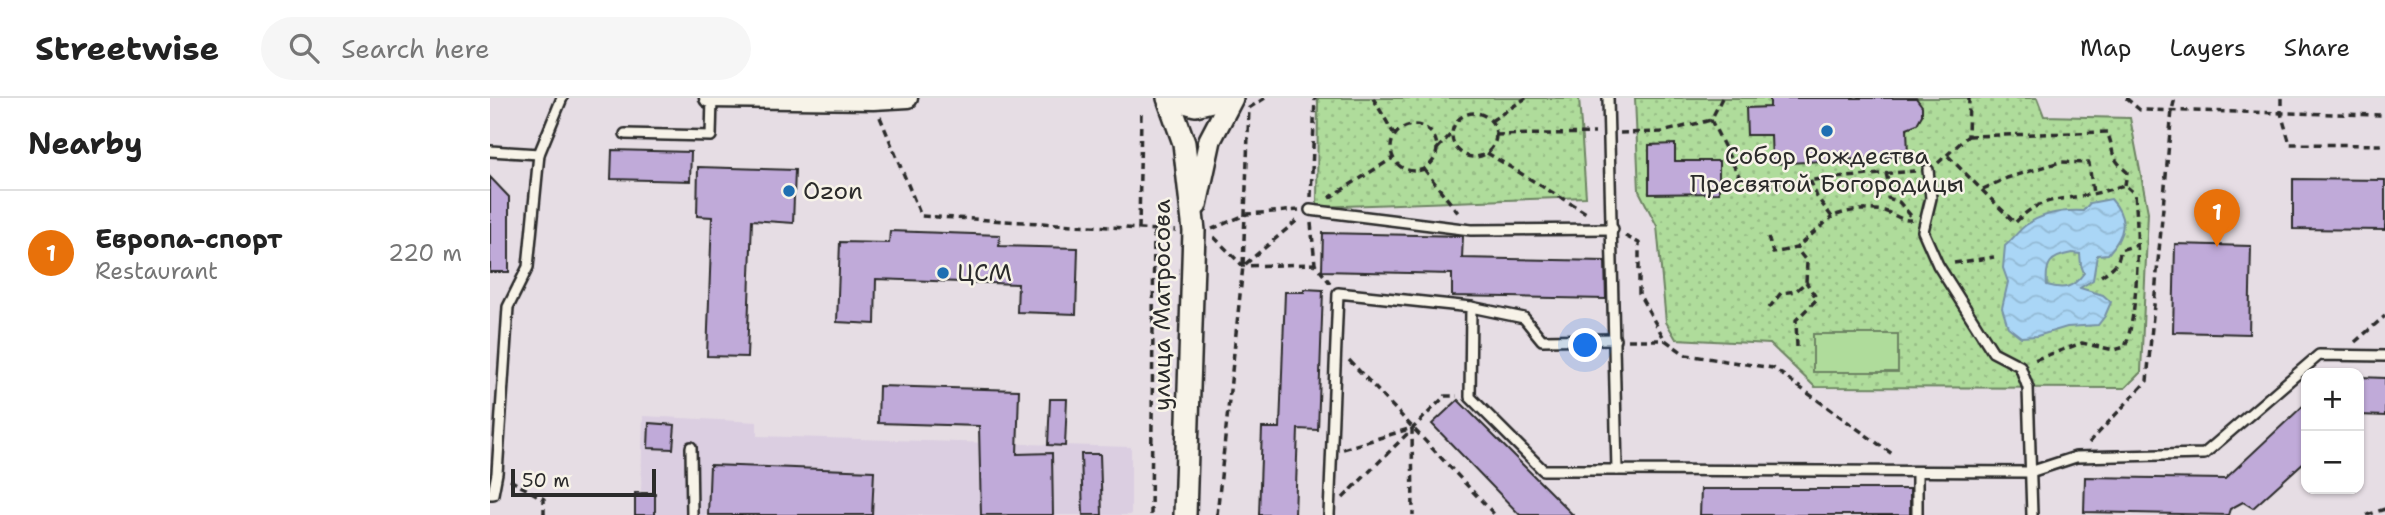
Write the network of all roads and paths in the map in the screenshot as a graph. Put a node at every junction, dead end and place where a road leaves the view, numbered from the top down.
1 (562, 98) edge
2 (710, 98) edge
3 (908, 98) edge
4 (1169, 98) edge
5 (1224, 98) edge
6 (1232, 98) edge
7 (1265, 98) edge
8 (1315, 98) edge
9 (1373, 98) edge
10 (1526, 98) edge
11 (1608, 98) edge
12 (1722, 98) edge
13 (1969, 98) edge
14 (2126, 98) edge
15 (2175, 98) edge
16 (2281, 98) edge
17 (873, 100) junction
18 (2172, 110) junction
19 (2281, 113) junction
20 (1142, 114) dead end
21 (2385, 115) edge
22 (1711, 120) junction
23 (1491, 121) junction
24 (1610, 133) junction
25 (625, 134) dead end
26 (1394, 134) junction
27 (1451, 134) junction
28 (1496, 135) junction
29 (1968, 136) junction
30 (2385, 145) edge
31 (1437, 149) junction
32 (490, 151) edge
33 (1487, 153) junction
34 (539, 154) junction
35 (1948, 156) junction
36 (1393, 158) junction
37 (1424, 169) junction
38 (1928, 170) junction
39 (1886, 173) junction
40 (1810, 180) junction
41 (2125, 185) junction
42 (1983, 189) junction
43 (2093, 194) junction
44 (1310, 210) junction
45 (1247, 214) junction
46 (1832, 217) junction
47 (1193, 226) junction
48 (1139, 229) junction
49 (1612, 229) junction
50 (1471, 230) junction
51 (1154, 231) junction
52 (1768, 237) dead end
53 (2137, 245) junction
54 (1797, 247) junction
55 (1994, 257) dead end
56 (1315, 264) junction
57 (1938, 265) junction
58 (1243, 266) junction
59 (2101, 276) dead end
60 (1806, 282) junction
61 (1338, 293) junction
62 (1471, 307) junction
63 (1769, 308) dead end
64 (2385, 316) edge
65 (1615, 339) junction
66 (1665, 340) junction
67 (1335, 345) junction
68 (1797, 347) dead end
69 (2339, 355) junction
70 (2385, 356) edge
71 (2020, 366) junction
72 (1470, 397) junction
73 (1412, 428) junction
74 (691, 447) dead end
75 (1331, 453) junction
76 (2076, 457) junction
77 (1617, 470) junction
78 (1917, 472) junction
79 (2030, 472) junction
80 (497, 473) junction
81 (490, 494) edge
82 (2385, 509) edge
83 (1329, 514) edge
84 (544, 515) edge
85 (692, 515) edge
86 (1151, 515) edge
87 (1185, 515) edge
88 (1217, 515) edge
89 (1413, 515) edge
90 (1495, 515) edge
91 (1917, 515) edge
92 (2032, 515) edge
93 (2367, 515) edge

1 - 34 lane
2 - 17 street
2 - 25 lane
3 - 17 street
4 - 5 street
4 - 47 street, улица Матросова
6 - 47 street
7 - 45 path
8 - 44 path
9 - 26 path
10 - 23 path
11 - 24 lane
12 - 22 path
13 - 29 path
14 - 18 path
15 - 18 path
16 - 19 path
17 - 48 path
18 - 19 path
18 - 76 path
19 - 21 path
19 - 30 path
20 - 48 path
22 - 24 path
22 - 40 path
23 - 27 path
23 - 28 path
24 - 28 path
24 - 49 lane
26 - 31 path
26 - 36 path
27 - 31 path
27 - 33 path
28 - 33 path
29 - 35 path
29 - 41 path
31 - 37 path
32 - 34 lane
33 - 49 path
34 - 80 lane
35 - 38 path
35 - 42 path
36 - 37 path
36 - 44 path
37 - 50 path
38 - 39 path
38 - 57 lane
39 - 40 path
39 - 46 path
40 - 46 path
41 - 43 path
41 - 53 path
42 - 43 path
42 - 43 path
44 - 45 path
44 - 50 lane
44 - 56 path
44 - 58 path
45 - 58 path
45 - 58 path
46 - 54 path
47 - 51 path
47 - 87 street, улица Матросова
48 - 51 path
49 - 50 lane
49 - 65 lane
49 - 66 path
51 - 86 path
52 - 54 path
53 - 59 path
53 - 71 path
54 - 60 path
55 - 57 path
56 - 58 path
56 - 61 path
57 - 71 lane
58 - 88 path
60 - 63 path
60 - 68 path
61 - 62 lane
61 - 67 lane
62 - 65 lane
62 - 72 lane
64 - 69 path
65 - 66 path
65 - 77 lane
66 - 78 path
67 - 73 path
67 - 75 lane
69 - 70 lane
69 - 76 lane
71 - 79 lane
72 - 73 path
72 - 77 lane
73 - 75 path
73 - 83 path
73 - 89 path
73 - 90 path
74 - 85 lane
75 - 83 lane
76 - 79 lane
77 - 78 lane
78 - 79 lane
78 - 91 lane
79 - 92 lane
80 - 81 lane
80 - 84 path
82 - 93 path

